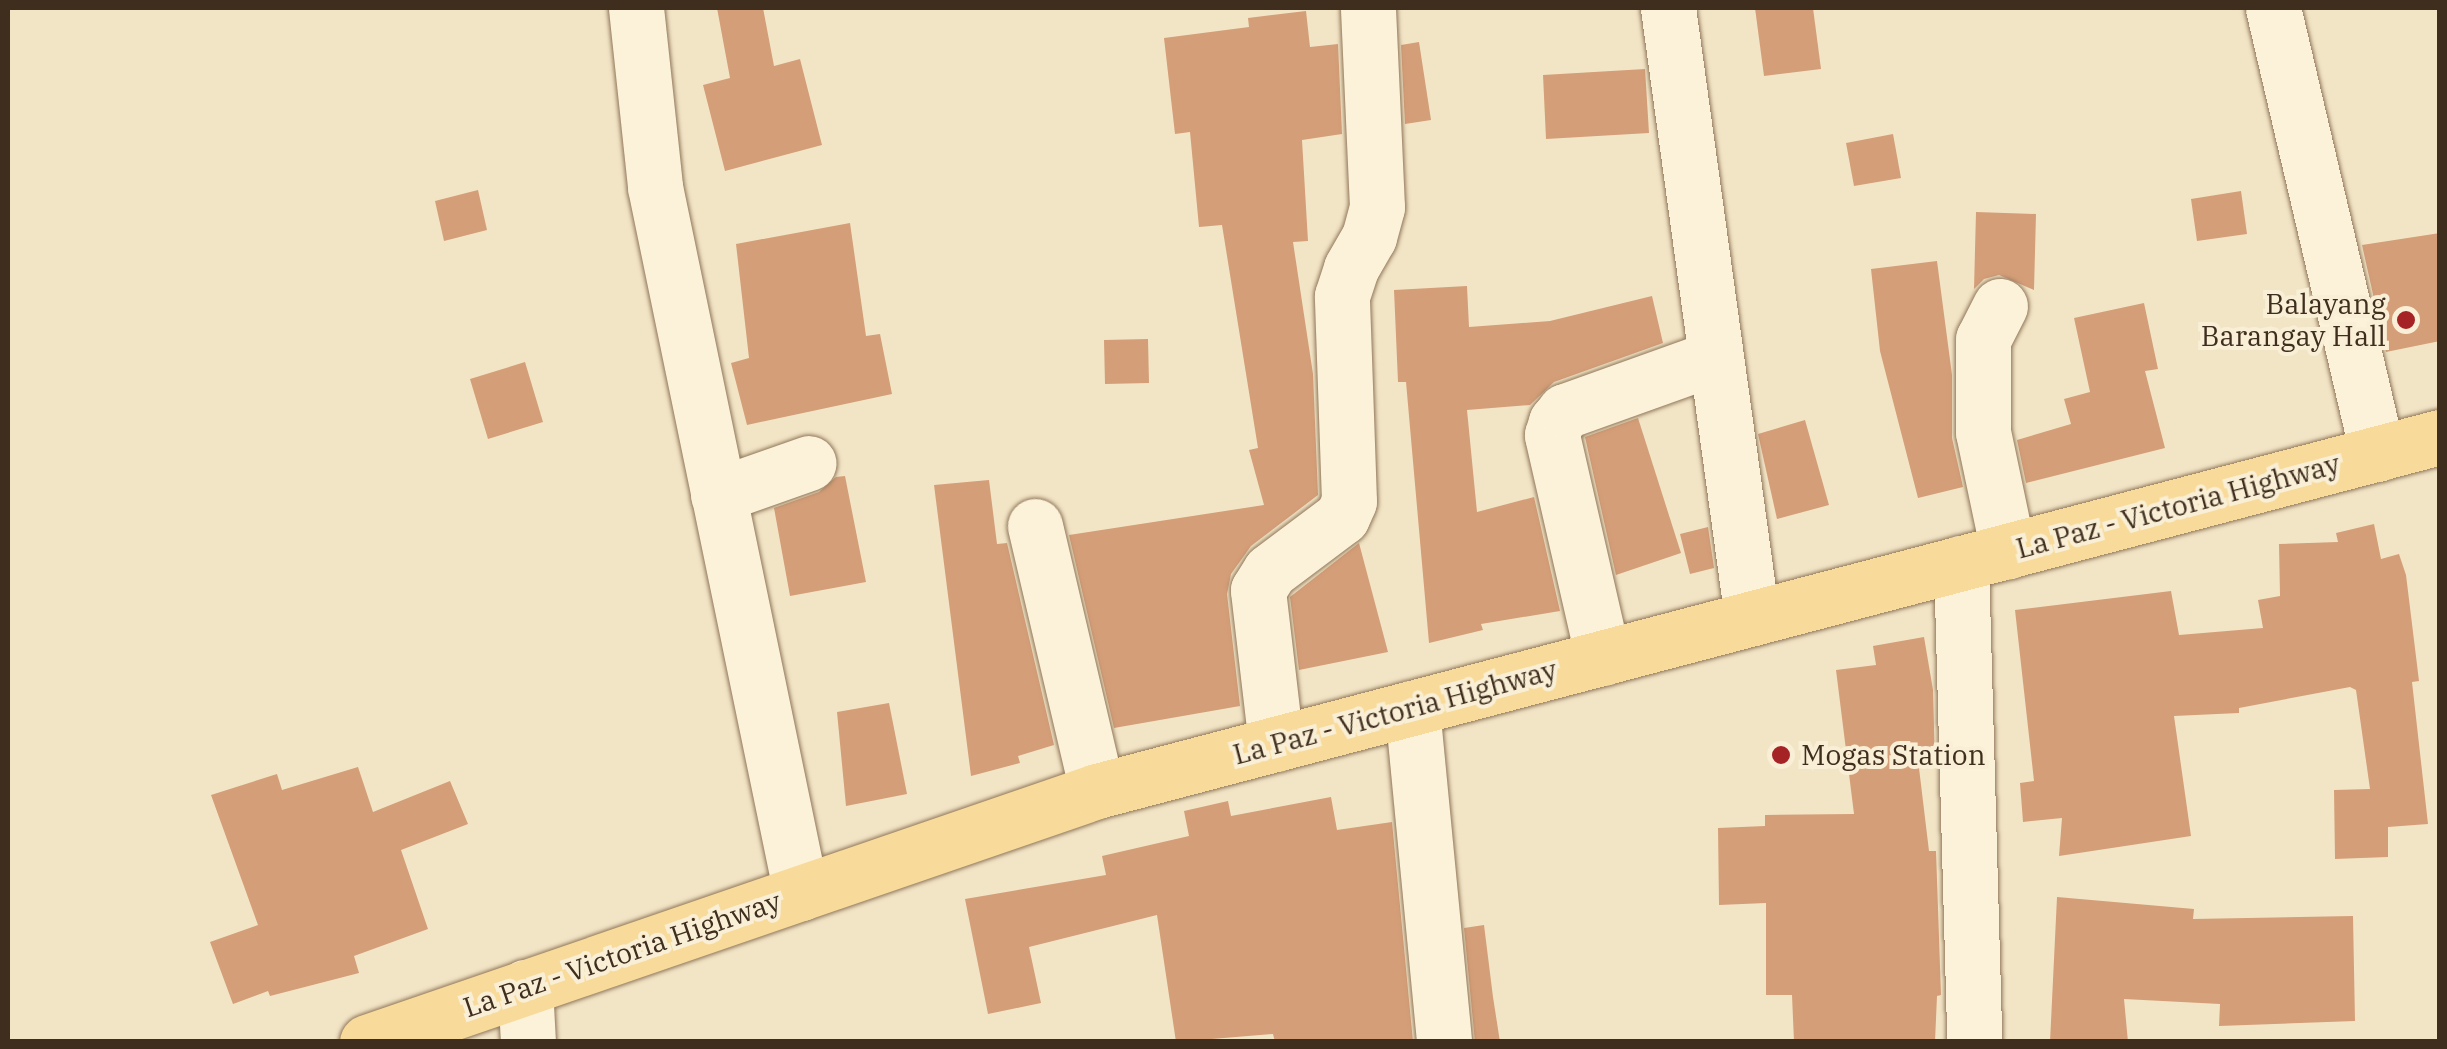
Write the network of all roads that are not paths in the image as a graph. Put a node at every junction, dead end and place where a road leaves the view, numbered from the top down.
1 (636, 8) edge
2 (1368, 8) edge
3 (1668, 8) edge
4 (2273, 8) edge
5 (2000, 306) dead end
6 (1716, 357) junction
7 (2440, 437) edge
8 (2378, 454) junction
9 (809, 463) dead end
10 (718, 495) junction
11 (1035, 526) dead end
12 (1985, 557) junction
13 (1752, 618) junction
14 (1603, 658) junction
15 (1412, 708) junction
16 (1276, 744) junction
17 (1097, 791) junction
18 (801, 893) junction
19 (525, 987) junction
20 (367, 1042) edge
21 (528, 1042) edge
22 (1444, 1042) edge
23 (1974, 1042) edge

1 - 10 street
2 - 16 street
3 - 6 street
4 - 8 street
5 - 12 street
6 - 13 street
6 - 14 street
7 - 8 main road, La Paz - Victoria Highway
8 - 12 main road, La Paz - Victoria Highway
9 - 10 street
10 - 18 street
11 - 17 street
12 - 13 main road, La Paz - Victoria Highway
12 - 23 street
13 - 14 main road, La Paz - Victoria Highway
14 - 15 main road, La Paz - Victoria Highway
15 - 16 main road, La Paz - Victoria Highway
15 - 22 street
16 - 17 main road, La Paz - Victoria Highway
17 - 18 main road, La Paz - Victoria Highway
18 - 19 main road, La Paz - Victoria Highway
19 - 20 main road, La Paz - Victoria Highway
19 - 21 street

